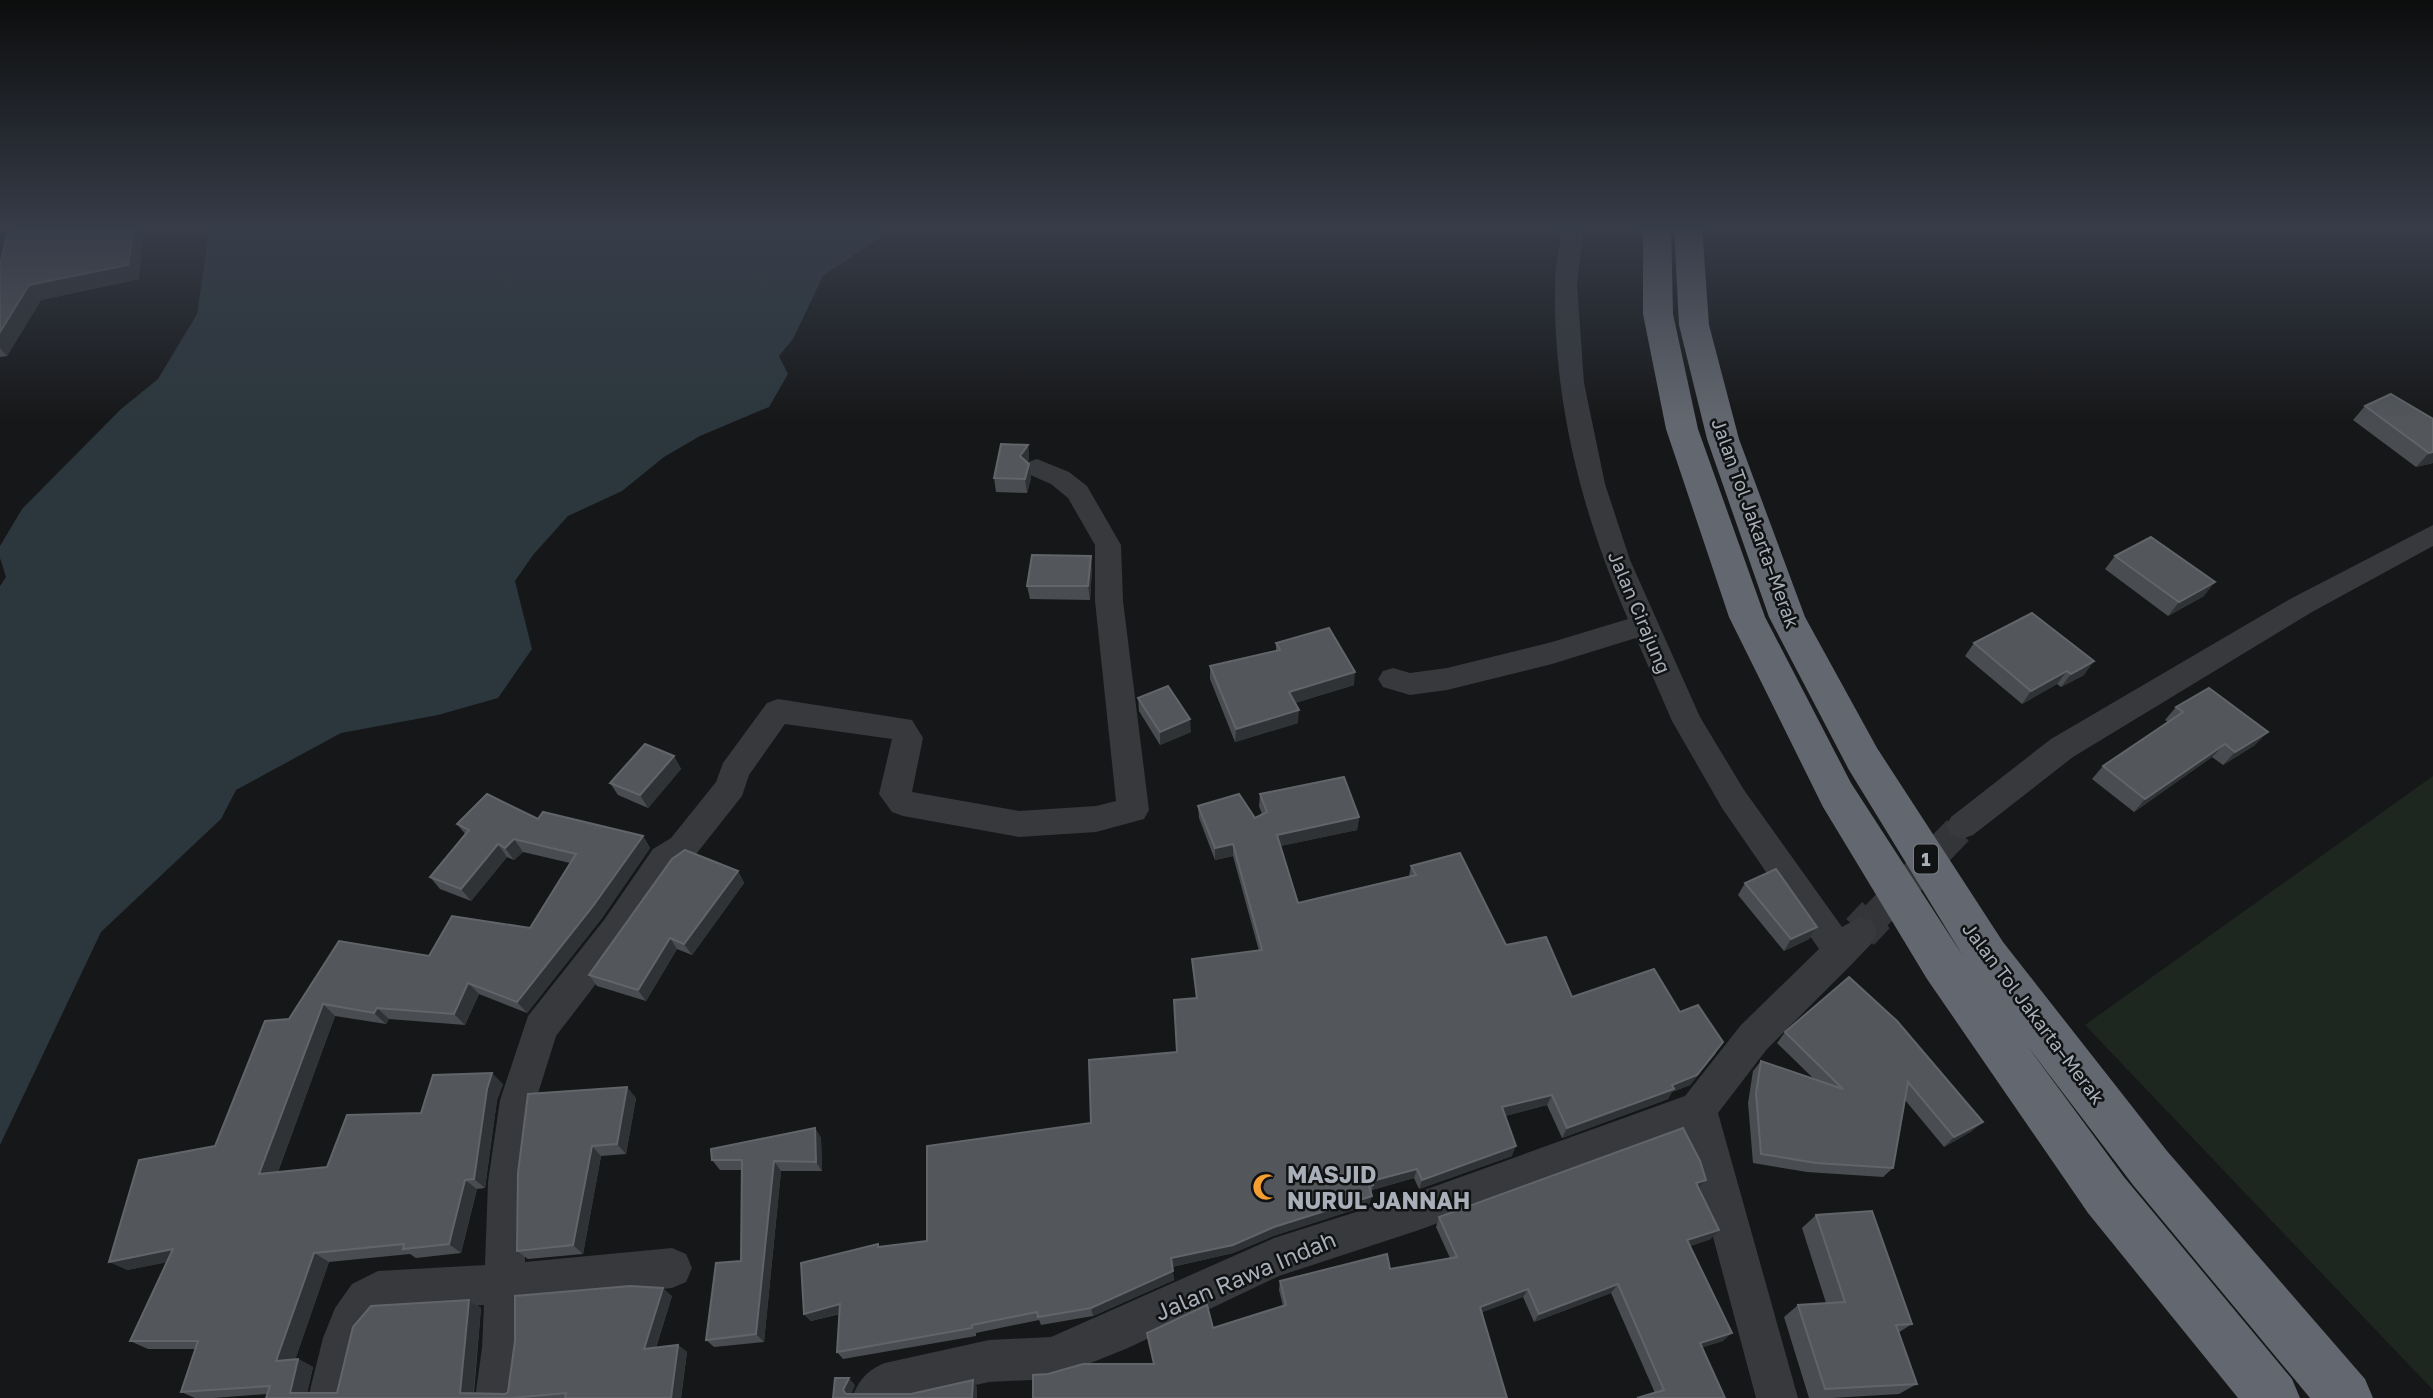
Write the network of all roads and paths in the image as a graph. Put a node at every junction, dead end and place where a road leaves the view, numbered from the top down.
1 (1566, 291) edge
2 (1658, 291) edge
3 (1692, 291) edge
4 (1037, 468) dead end
5 (2433, 534) edge
6 (1644, 625) junction
7 (1393, 679) dead end
8 (1962, 825) tunnel mouth
9 (1698, 1109) junction
10 (672, 1268) dead end
11 (504, 1284) junction
12 (329, 1398) edge
13 (496, 1398) edge
14 (873, 1398) edge
15 (1777, 1398) edge
16 (2273, 1398) edge
17 (2346, 1398) edge

1 - 6 street, Jalan Cirajung
2 - 16 highway, Jalan Tol Jakarta–Merak / 1
3 - 17 highway, Jalan Tol Jakarta–Merak / 1
4 - 11 street
5 - 8 street
6 - 7 street
6 - 9 street, Jalan Cirajung
9 - 14 street, Jalan Rawa Indah
9 - 15 street
10 - 11 street
11 - 12 street
11 - 13 street

